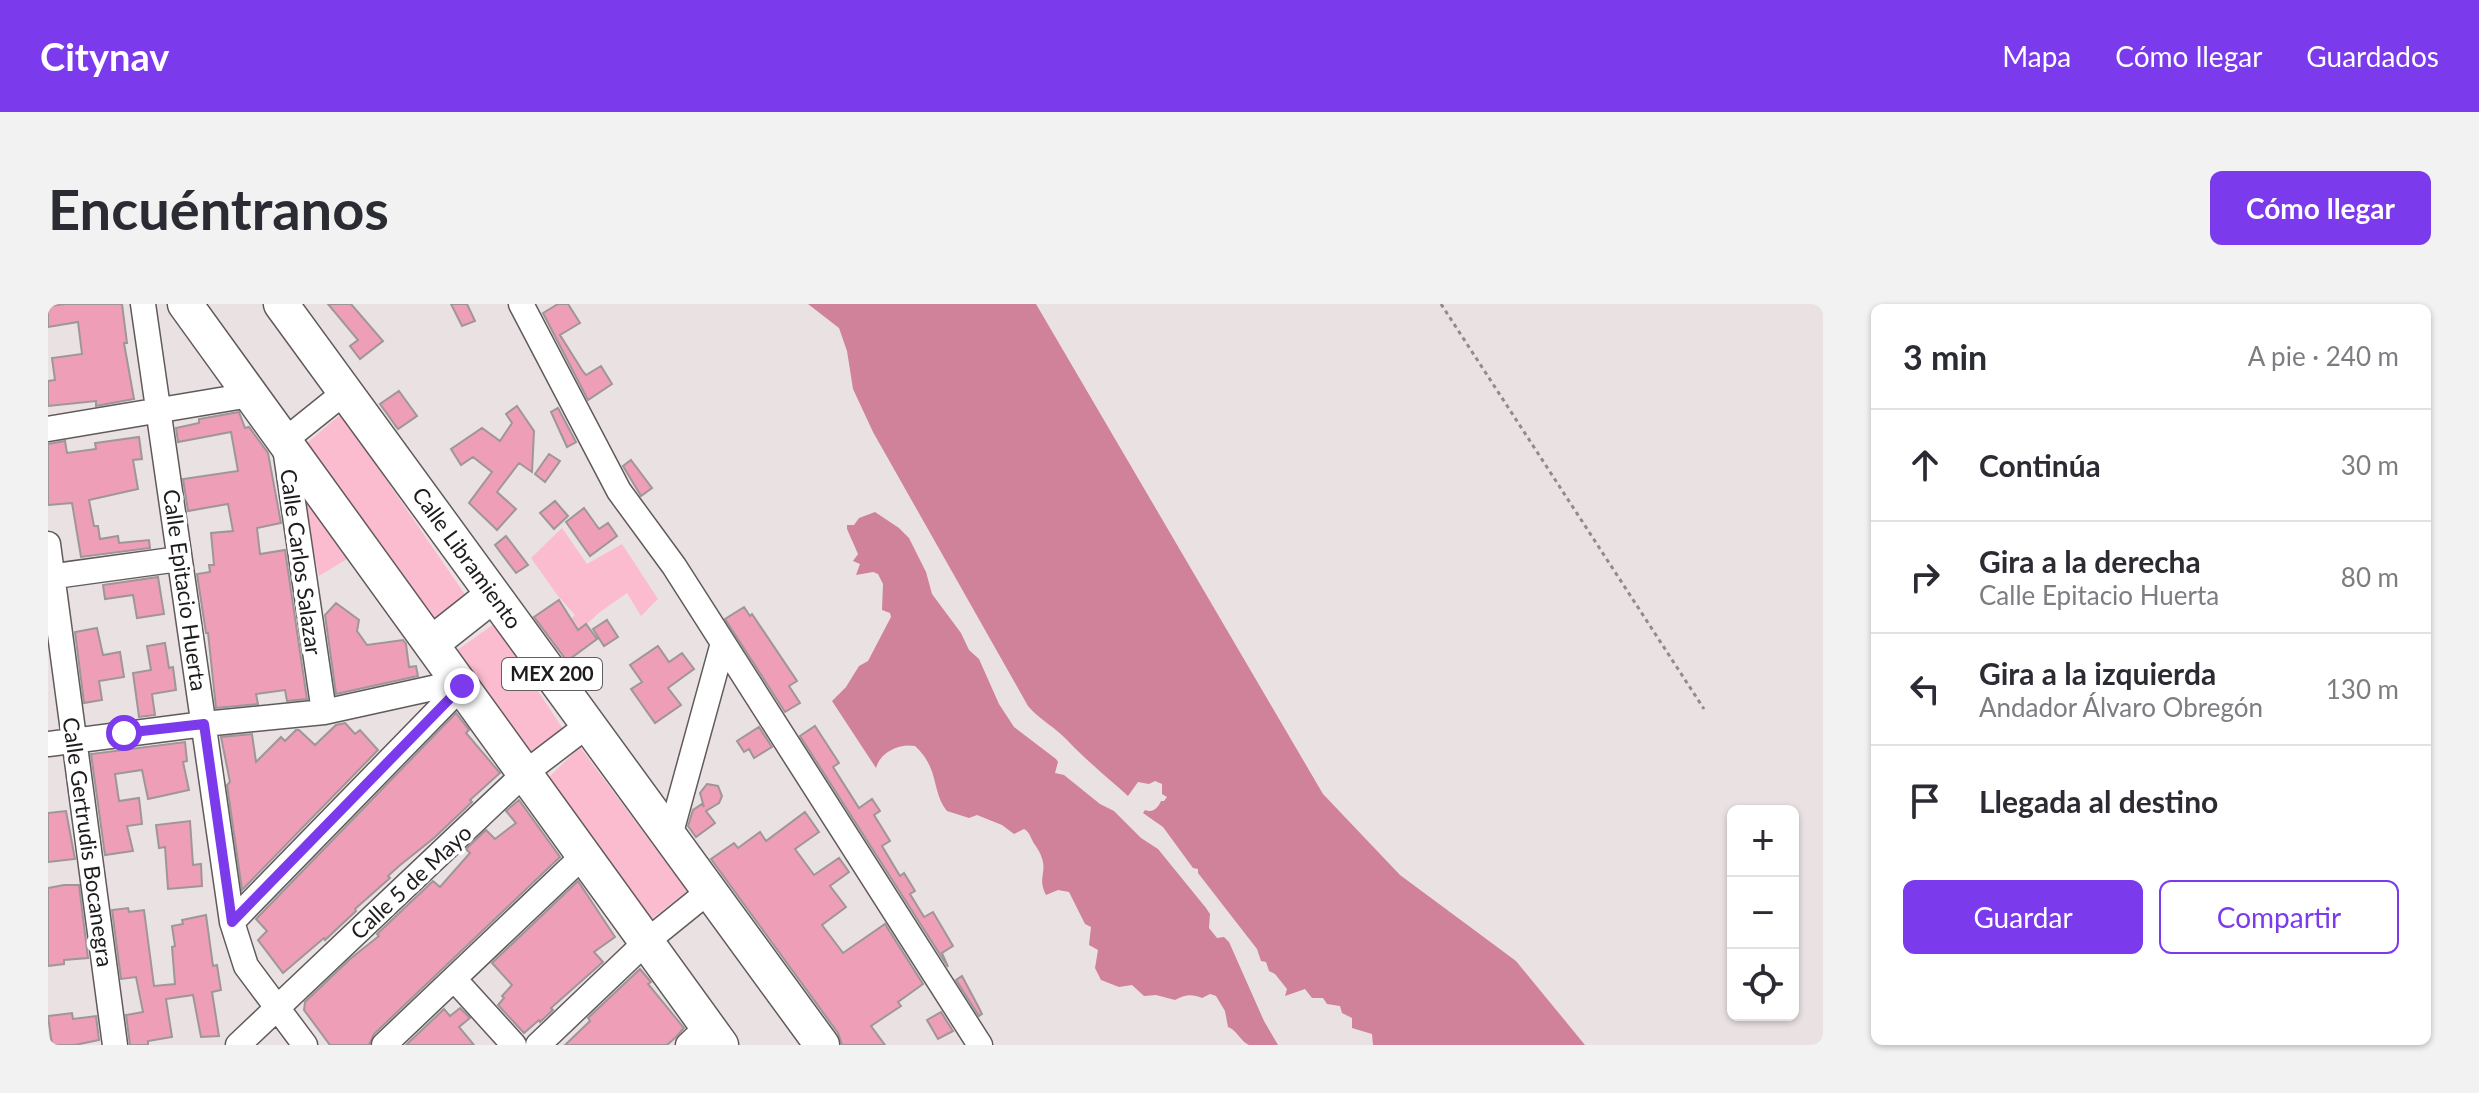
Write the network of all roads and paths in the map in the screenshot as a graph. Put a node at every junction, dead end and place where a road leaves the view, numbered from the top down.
1 (143, 304) edge
2 (185, 304) edge
3 (281, 304) edge
4 (521, 304) edge
5 (1441, 304) edge
6 (345, 392) junction
7 (250, 395) junction
8 (160, 410) junction
9 (48, 429) edge
10 (284, 441) junction
11 (48, 544) edge
12 (179, 559) junction
13 (50, 577) edge
14 (493, 595) junction
15 (723, 643) junction
16 (431, 644) junction
17 (461, 684) junction
18 (1704, 709) dead end
19 (324, 712) junction
20 (204, 724) junction
21 (588, 725) junction
22 (74, 739) junction
23 (48, 744) edge
24 (525, 773) junction
25 (670, 836) junction
26 (584, 855) junction
27 (709, 891) junction
28 (232, 922) junction
29 (646, 942) junction
30 (455, 980) junction
31 (278, 1008) junction
32 (705, 1039) edge
33 (115, 1045) edge
34 (238, 1045) edge
35 (305, 1045) edge
36 (384, 1045) edge
37 (514, 1045) edge
38 (538, 1045) edge
39 (822, 1045) edge
40 (980, 1045) edge

1 - 8 street, Calle Epitacio Huerta
2 - 7 highway, MEX 200
3 - 6 highway, Calle Libramiento / MEX 200
4 - 15 street
5 - 18 path
6 - 10 street, Calle Carlos Salazar
6 - 14 highway, Calle Libramiento / MEX 200
7 - 8 street
7 - 10 highway, MEX 200
8 - 9 street
8 - 12 street, Calle Epitacio Huerta
10 - 16 highway, MEX 200
10 - 19 street, Calle Carlos Salazar
11 - 13 street, Calle Gertrudis Bocanegra
12 - 13 street
12 - 20 street, Calle Epitacio Huerta
13 - 22 street, Calle Gertrudis Bocanegra
14 - 16 highway
14 - 21 highway, Calle Libramiento / MEX 200
15 - 25 street
15 - 40 street
16 - 17 highway, MEX 200
17 - 19 street
17 - 24 highway, MEX 200
17 - 28 street
19 - 20 street
20 - 22 street
20 - 28 street, Calle Epitacio Huerta
21 - 24 street, Calle 5 de Mayo
21 - 25 highway, Calle Libramiento / MEX 200
22 - 23 street
22 - 33 street, Calle Gertrudis Bocanegra
24 - 26 highway, MEX 200
24 - 31 street, Calle 5 de Mayo
25 - 27 highway, Calle Libramiento / MEX 200
26 - 29 highway, MEX 200
26 - 30 street
27 - 29 street
27 - 39 highway, Calle Libramiento / MEX 200
28 - 31 street, Calle Epitacio Huerta
29 - 32 highway, MEX 200
29 - 38 street
30 - 36 street
30 - 37 street
31 - 34 street, Calle 5 de Mayo
31 - 35 street, Calle Epitacio Huerta

